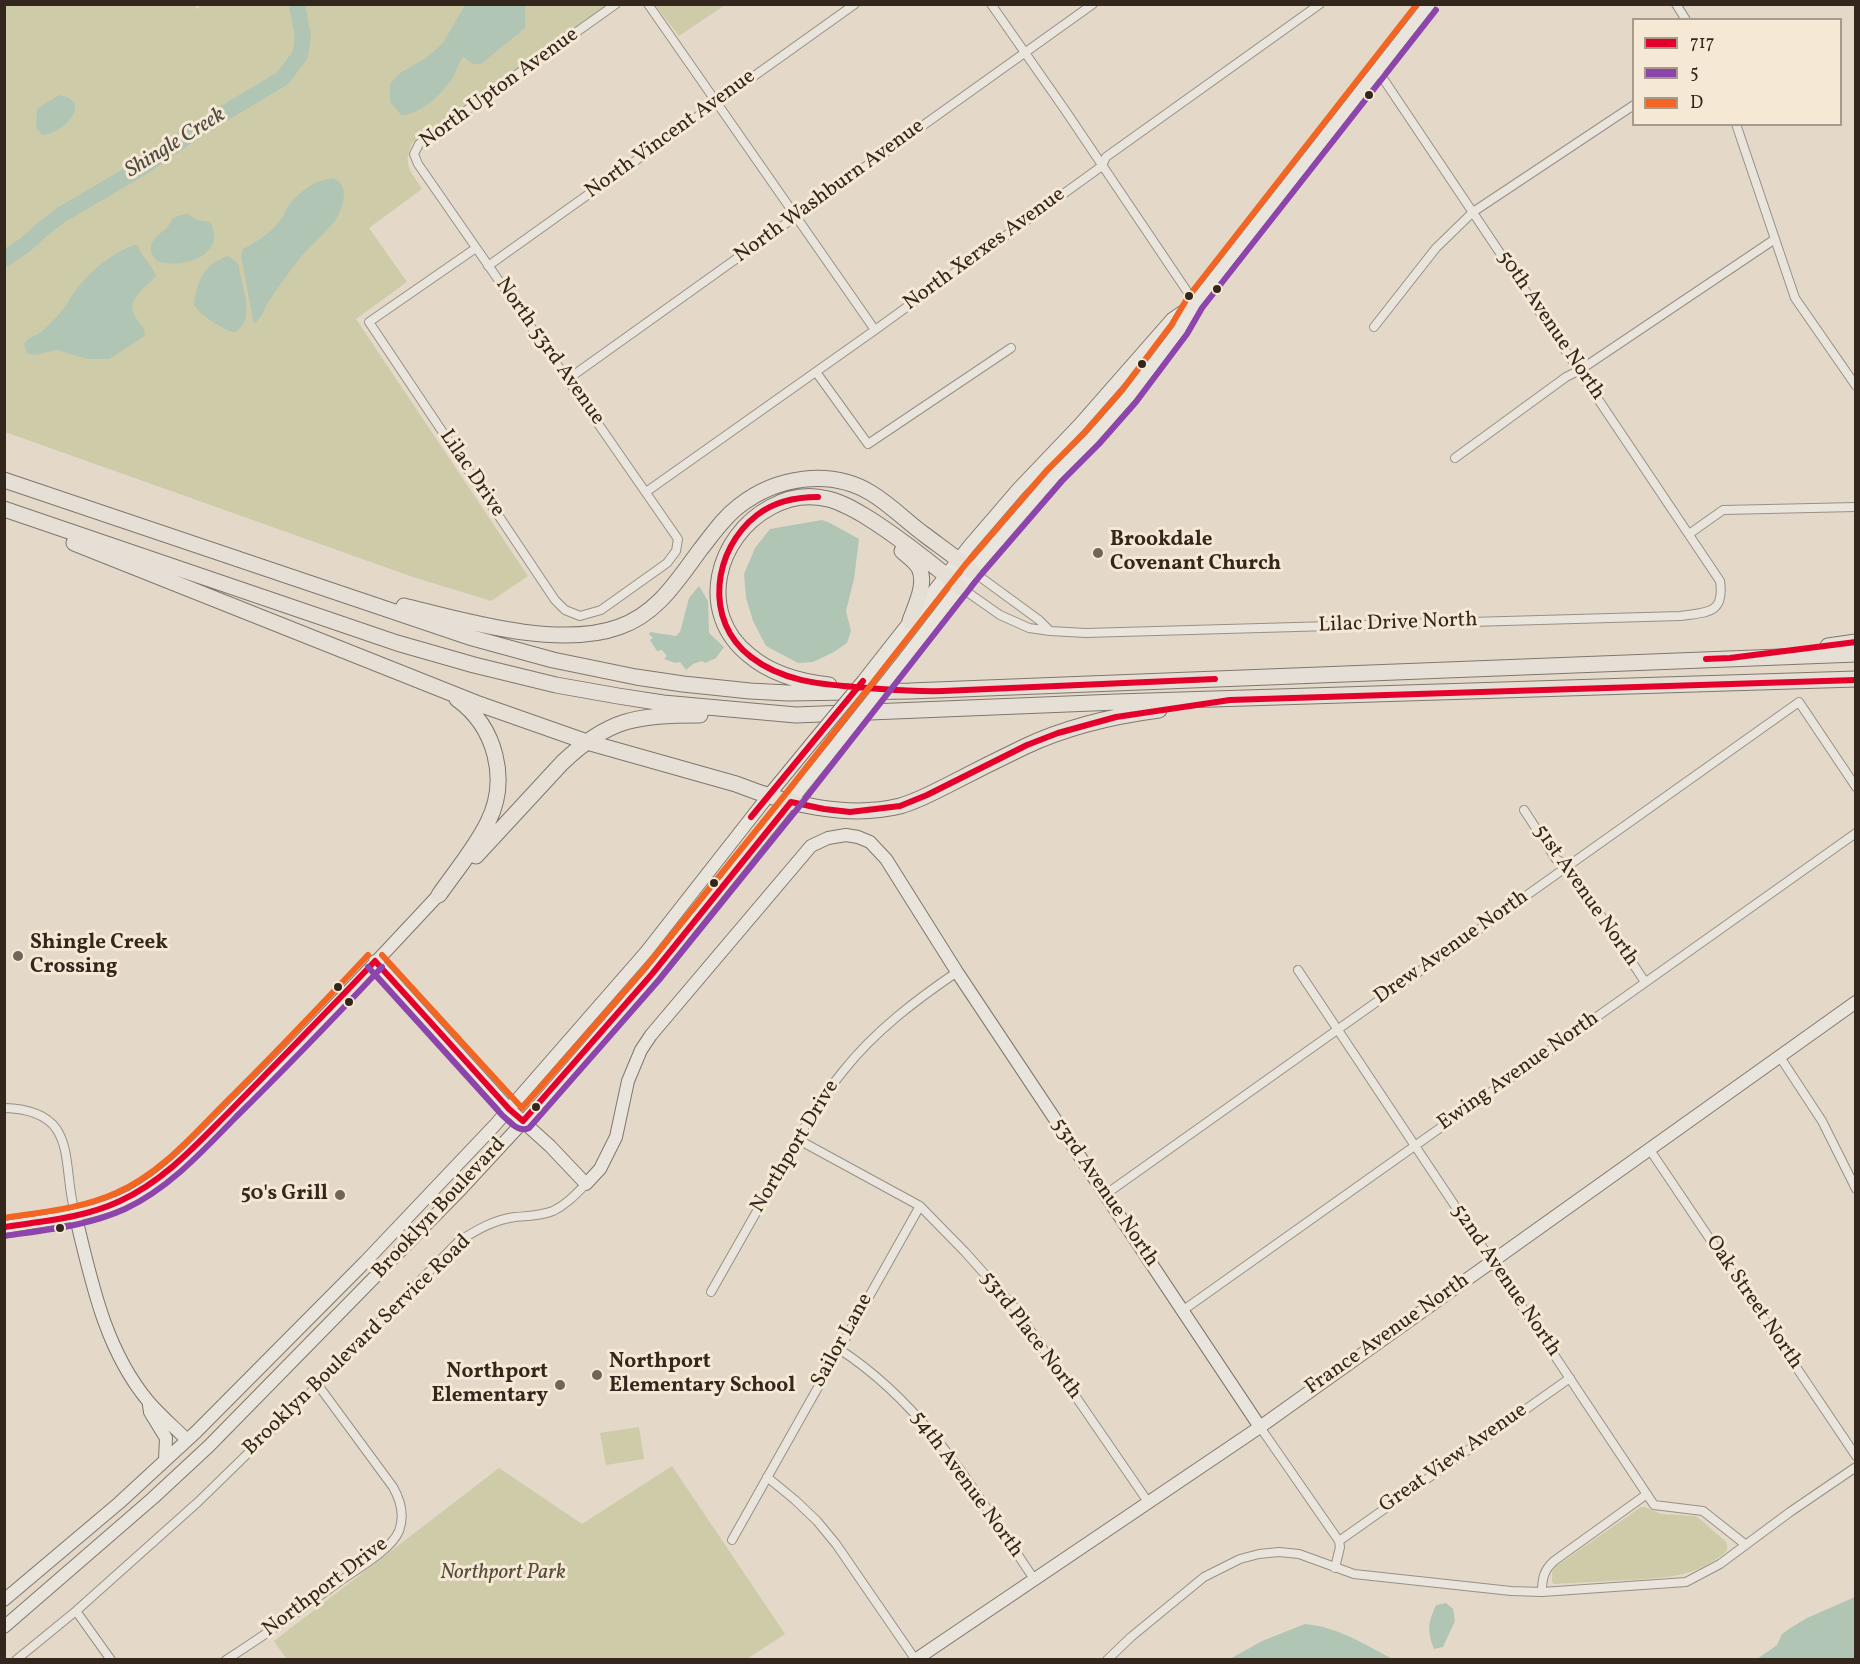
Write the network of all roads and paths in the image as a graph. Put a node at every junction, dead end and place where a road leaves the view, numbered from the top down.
1 (616, 4) edge
2 (648, 4) edge
3 (855, 4) edge
4 (991, 4) edge
5 (1093, 4) edge
6 (1320, 4) edge
7 (1429, 4) edge
8 (1676, 4) edge
9 (1685, 18) edge
10 (1025, 53) junction
11 (1378, 71) junction
12 (717, 102) junction
13 (1632, 106) edge
14 (1737, 126) edge
15 (414, 154) joint
16 (1102, 166) junction
17 (1473, 212) junction
18 (796, 216) junction
19 (1775, 239) junction
20 (476, 248) junction
21 (488, 266) junction
22 (1195, 303) junction
23 (1374, 327) dead end
24 (875, 330) junction
25 (1011, 348) dead end
26 (1580, 370) junction
27 (816, 372) junction
28 (568, 379) junction
29 (1856, 386) edge
30 (1455, 458) dead end
31 (4, 480) edge
32 (646, 492) junction
33 (846, 505) junction
34 (1856, 507) edge
35 (4, 509) edge
36 (4, 514) edge
37 (1689, 534) junction
38 (676, 551) joint
39 (958, 559) junction
40 (972, 571) junction
41 (946, 575) junction
42 (1720, 581) joint
43 (308, 583) junction
44 (960, 587) junction
45 (910, 621) junction
46 (1050, 632) junction
47 (1856, 642) edge
48 (1856, 654) edge
49 (1730, 658) junction
50 (1854, 679) edge
51 (442, 689) junction
52 (910, 691) junction
53 (1230, 700) junction
54 (796, 715) junction
55 (587, 742) junction
56 (1856, 787) edge
57 (769, 795) junction
58 (791, 802) junction
59 (1524, 810) dead end
60 (1856, 833) edge
61 (846, 835) joint
62 (476, 856) joint
63 (1568, 866) junction
64 (439, 895) junction
65 (375, 961) junction
66 (1298, 970) dead end
67 (957, 972) junction
68 (1645, 982) junction
69 (1856, 1002) edge
70 (1337, 1029) junction
71 (1780, 1057) junction
72 (4, 1108) edge
73 (509, 1109) junction
74 (523, 1121) junction
75 (797, 1139) junction
76 (1414, 1146) junction
77 (1650, 1150) junction
78 (586, 1184) junction
79 (1856, 1189) edge
80 (1106, 1194) junction
81 (920, 1206) junction
82 (75, 1215) junction
83 (4, 1227) edge
84 (1491, 1262) junction
85 (711, 1292) dead end
86 (1182, 1311) junction
87 (839, 1349) junction
88 (1570, 1378) junction
89 (318, 1385) junction
90 (148, 1401) junction
91 (1260, 1427) junction
92 (187, 1440) junction
93 (1856, 1456) edge
94 (165, 1460) junction
95 (1856, 1467) edge
96 (767, 1477) junction
97 (1647, 1494) junction
98 (153, 1498) junction
99 (1148, 1502) junction
100 (732, 1540) dead end
101 (1339, 1541) junction
102 (1746, 1545) junction
103 (1335, 1568) junction
104 (1034, 1579) junction
105 (1542, 1592) junction
106 (4, 1600) edge
107 (76, 1611) junction
108 (4, 1627) edge
109 (16, 1659) edge
110 (111, 1659) edge
111 (226, 1659) edge
112 (915, 1659) edge
113 (1107, 1659) edge

1 - 15 street, North Upton Avenue
2 - 12 street
3 - 12 street, North Vincent Avenue
4 - 10 street
5 - 10 street, North Washburn Avenue
6 - 16 street, North Xerxes Avenue
7 - 11 main road, Brooklyn Boulevard
8 - 9 street
10 - 16 street
10 - 18 street, North Washburn Avenue
11 - 17 street, 50th Avenue North
11 - 22 main road, Brooklyn Boulevard
12 - 18 street
12 - 21 street, North Vincent Avenue
13 - 17 street
14 - 19 street
15 - 20 street, North 53rd Avenue
16 - 22 street
16 - 24 street, North Xerxes Avenue
17 - 23 street
17 - 26 street, 50th Avenue North
18 - 24 street
18 - 28 street, North Washburn Avenue
19 - 26 street
19 - 29 street
20 - 21 street, North 53rd Avenue
20 - 38 street, Lilac Drive
21 - 28 street, North 53rd Avenue
22 - 39 main road, Brooklyn Boulevard
22 - 40 main road, Brooklyn Boulevard
24 - 27 street, North Xerxes Avenue
25 - 27 street
26 - 30 street
26 - 37 street, 50th Avenue North
27 - 32 street, North Xerxes Avenue
28 - 32 street, North 53rd Avenue
31 - 43 highway
32 - 38 street, North 53rd Avenue
33 - 41 highway
33 - 45 highway
33 - 52 highway
34 - 37 street
35 - 54 highway
36 - 51 highway
37 - 42 street, 50th Avenue North
39 - 40 highway
39 - 41 main road, Brooklyn Boulevard
39 - 43 highway
40 - 44 main road, Brooklyn Boulevard
40 - 46 street
41 - 44 highway
41 - 45 main road, Brooklyn Boulevard
42 - 46 street, Lilac Drive North
43 - 52 highway
44 - 46 street, Lilac Drive North
44 - 58 main road, Brooklyn Boulevard, bridge
45 - 57 main road, Brooklyn Boulevard, bridge
47 - 49 highway
48 - 49 highway
49 - 52 highway
50 - 53 highway
51 - 55 highway
51 - 64 highway
53 - 54 highway
53 - 58 highway
54 - 55 highway
55 - 57 highway
55 - 62 highway
56 - 63 street, Drew Avenue North
57 - 58 highway
57 - 73 main road, Brooklyn Boulevard
58 - 74 main road, Brooklyn Boulevard
59 - 63 street, 51st Avenue North
60 - 68 street, Ewing Avenue North
61 - 67 main road, 53rd Avenue North
61 - 78 main road, Brooklyn Boulevard Service Road
62 - 64 main road
63 - 68 street, 51st Avenue North
63 - 70 street, Drew Avenue North
64 - 65 main road
65 - 73 main road
65 - 82 main road
66 - 70 street, 52nd Avenue North
67 - 75 street, Northport Drive
67 - 80 main road, 53rd Avenue North
68 - 76 street, Ewing Avenue North
69 - 71 main road, France Avenue North
70 - 76 street, 52nd Avenue North
70 - 80 street, Drew Avenue North
71 - 77 main road, France Avenue North
71 - 79 street
72 - 82 street
73 - 74 main road
73 - 92 main road, Brooklyn Boulevard
74 - 78 main road
74 - 98 main road, Brooklyn Boulevard
75 - 81 street, 53rd Place North
75 - 85 street, Northport Drive
76 - 84 street, 52nd Avenue North
76 - 86 street, Ewing Avenue North
77 - 84 main road, France Avenue North
77 - 93 street, Oak Street North
78 - 89 street, Brooklyn Boulevard Service Road
80 - 86 main road, 53rd Avenue North
81 - 87 street, Sailor Lane
81 - 99 street, 53rd Place North
82 - 83 main road
82 - 90 main road
84 - 88 street, 52nd Avenue North
84 - 91 main road, France Avenue North
86 - 91 main road, 53rd Avenue North
87 - 96 street, Sailor Lane
87 - 104 street, 54th Avenue North
88 - 97 street, 52nd Avenue North
88 - 101 street, Great View Avenue
89 - 107 street, Brooklyn Boulevard Service Road
89 - 111 street, Northport Drive
90 - 92 main road
90 - 94 main road
91 - 99 main road, France Avenue North
91 - 101 street, 53rd Avenue North
92 - 94 main road, Brooklyn Boulevard
92 - 98 main road
94 - 106 main road, Brooklyn Boulevard
95 - 102 street
96 - 100 street, Sailor Lane
96 - 112 street
97 - 102 street, 52nd Avenue North
97 - 105 street
98 - 108 main road, Brooklyn Boulevard
99 - 104 main road, France Avenue North
101 - 103 street
102 - 105 street
103 - 105 street
103 - 113 street
104 - 112 main road, France Avenue North
107 - 109 street, Brooklyn Boulevard Service Road
107 - 110 street

